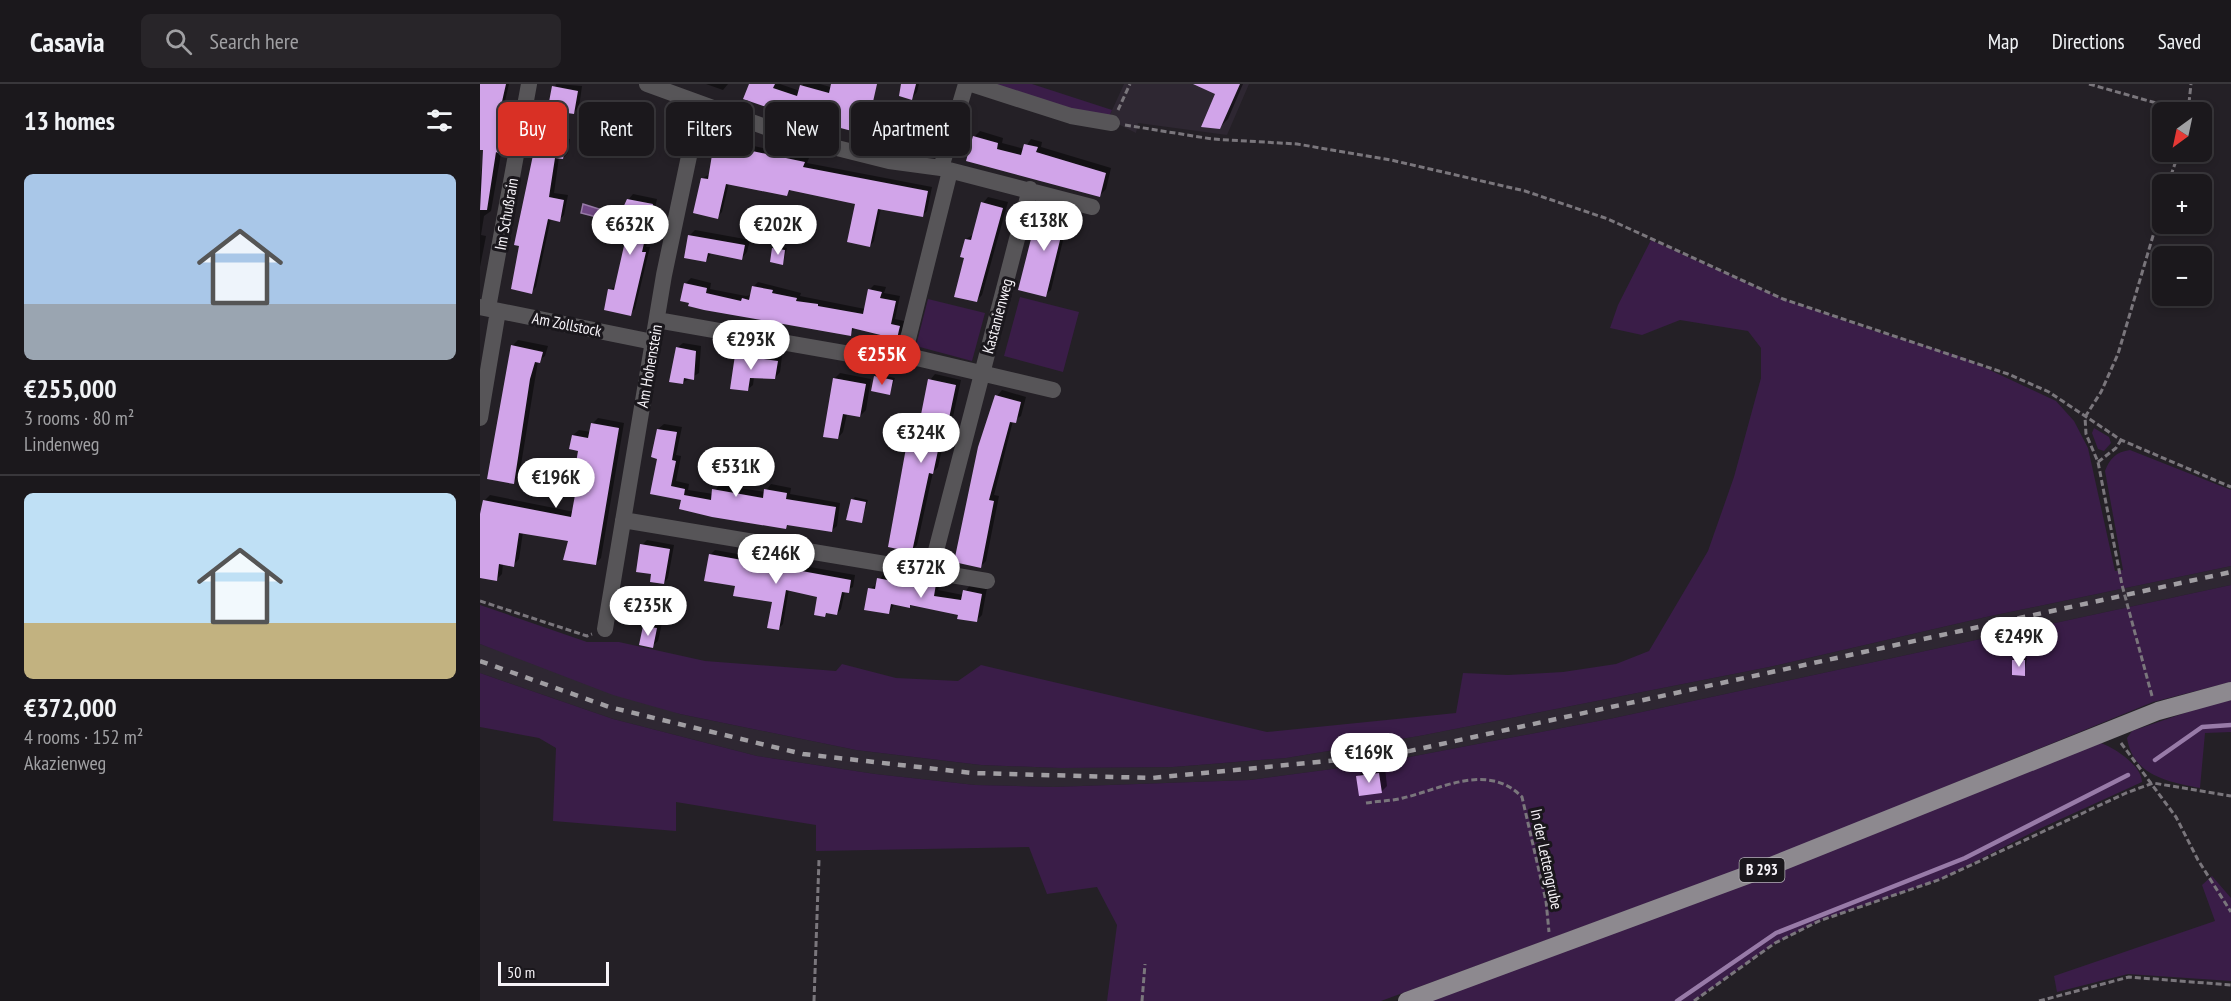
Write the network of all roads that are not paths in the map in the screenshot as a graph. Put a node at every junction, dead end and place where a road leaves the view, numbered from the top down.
1 (529, 84) edge
2 (647, 84) edge
3 (966, 84) edge
4 (971, 84) edge
5 (695, 102) edge
6 (753, 123) edge
7 (1112, 123) road end
8 (690, 156) edge
9 (946, 170) junction
10 (1030, 189) junction
11 (1092, 207) dead end
12 (489, 309) edge
13 (657, 320) junction
14 (653, 342) junction
15 (904, 355) junction
16 (982, 373) junction
17 (1053, 390) dead end
18 (480, 418) edge
19 (623, 520) junction
20 (931, 570) junction
21 (987, 581) dead end
22 (605, 628) road end
23 (2231, 691) edge
24 (1407, 1001) edge

1 - 12 street, Im Schußrain
2 - 5 street
3 - 9 street
4 - 7 street
6 - 9 street
8 - 13 street, Am Hohenstein
9 - 10 street
9 - 15 street
10 - 11 street
10 - 16 street, Kastanienweg
12 - 14 street, Am Zollstock
12 - 18 street, Im Schußrain
13 - 14 street, Am Hohenstein
13 - 15 street, Kastanienweg
14 - 19 street, Am Hohenstein
15 - 16 street, Kastanienweg
16 - 17 street, Kastanienweg
16 - 20 street, Kastanienweg
19 - 20 street
19 - 22 street, Am Hohenstein
20 - 21 street
23 - 24 main road, B 293

